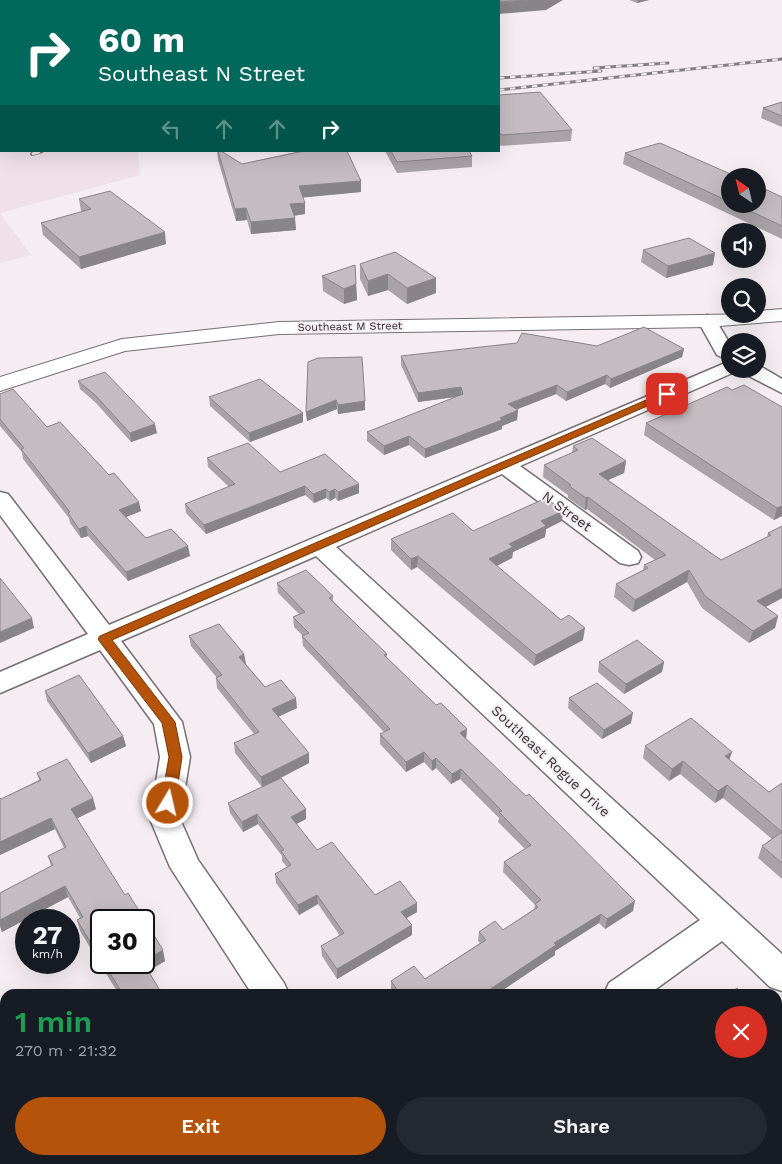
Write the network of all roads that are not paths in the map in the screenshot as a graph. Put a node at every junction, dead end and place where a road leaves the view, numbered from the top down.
1 (782, 315) edge
2 (707, 321) junction
3 (721, 345) edge
4 (721, 370) edge
5 (766, 378) edge
6 (0, 384) edge
7 (782, 387) edge
8 (504, 465) junction
9 (0, 499) edge
10 (320, 546) junction
11 (629, 557) dead end
12 (104, 639) junction
13 (0, 683) edge
14 (723, 922) junction
15 (782, 976) edge
16 (269, 989) edge
17 (628, 989) edge

1 - 2 street, Southeast M Street
2 - 3 street
2 - 6 street, Southeast M Street
4 - 8 street
5 - 7 street
8 - 10 street
8 - 11 street, N Street
9 - 12 street
10 - 12 street
10 - 14 street, Southeast Rogue Drive
12 - 13 street
12 - 16 street
14 - 15 street, Southeast Rogue Drive
14 - 17 street

